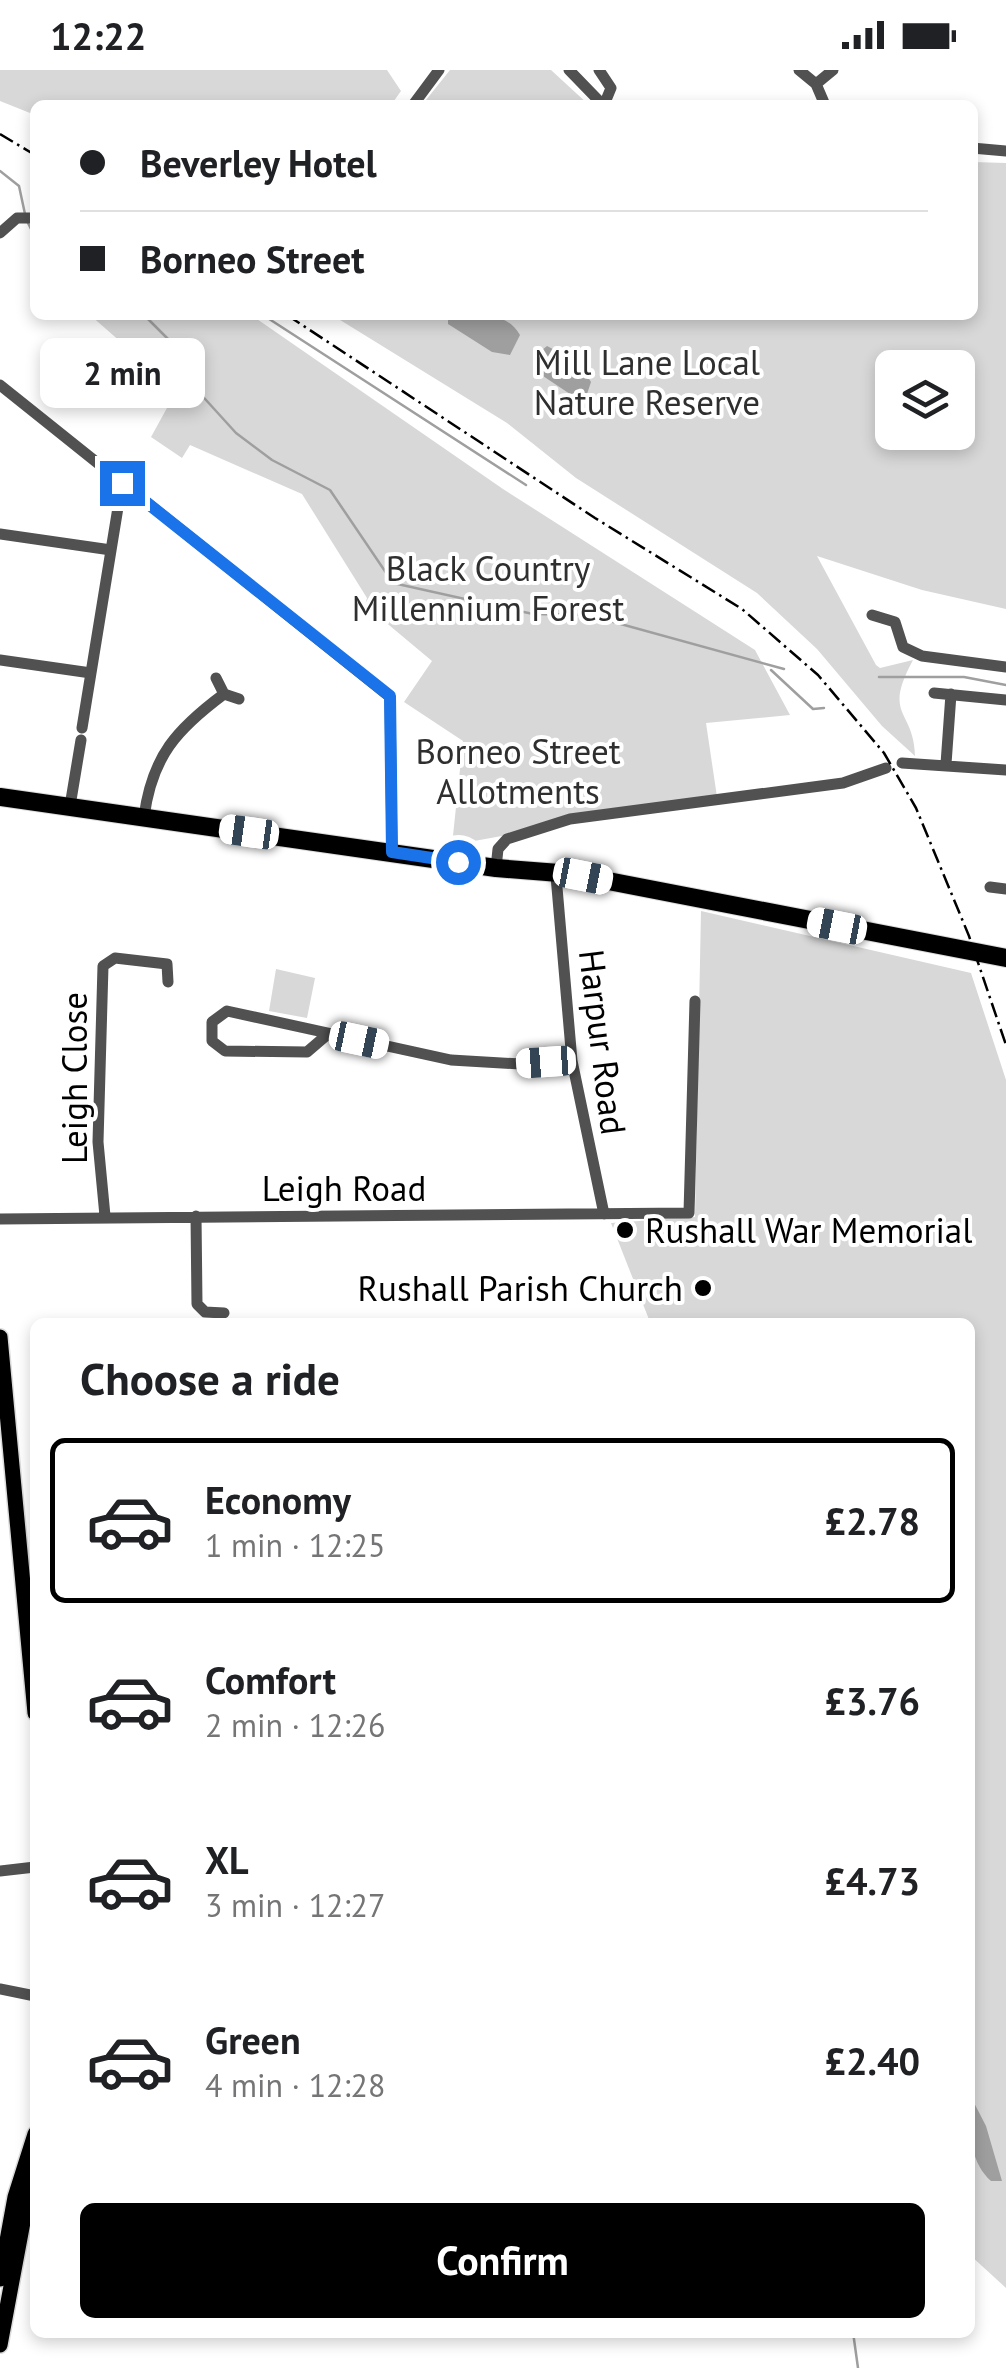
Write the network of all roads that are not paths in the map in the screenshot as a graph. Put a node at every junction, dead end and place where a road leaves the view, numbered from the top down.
1 (438, 70) edge
2 (569, 70) edge
3 (599, 70) edge
4 (798, 70) edge
5 (833, 70) edge
6 (816, 84) junction
7 (417, 100) edge
8 (599, 100) edge
9 (606, 100) edge
10 (823, 100) edge
11 (978, 149) edge
12 (1006, 151) edge
13 (0, 385) edge
14 (122, 483) junction
15 (0, 534) edge
16 (111, 550) junction
17 (872, 616) dead end
18 (0, 660) edge
19 (1006, 667) edge
20 (91, 674) junction
21 (216, 678) dead end
22 (934, 693) dead end
23 (224, 694) junction
24 (951, 694) junction
25 (239, 699) dead end
26 (1006, 700) edge
27 (902, 764) dead end
28 (946, 764) junction
29 (886, 768) dead end
30 (1006, 770) edge
31 (0, 797) edge
32 (70, 806) junction
33 (144, 817) junction
34 (392, 852) junction
35 (496, 868) junction
36 (556, 876) junction
37 (990, 887) dead end
38 (1006, 887) edge
39 (1006, 958) edge
40 (168, 982) dead end
41 (695, 1001) dead end
42 (679, 1016) dead end
43 (694, 1017) junction
44 (328, 1034) junction
45 (572, 1060) junction
46 (604, 1214) junction
47 (105, 1216) junction
48 (196, 1216) junction
49 (0, 1219) edge
50 (222, 1311) dead end
51 (0, 1337) edge
52 (7, 1485) edge
53 (30, 1670) edge
54 (30, 1867) edge
55 (0, 1871) edge
56 (0, 1990) edge
57 (30, 1995) edge
58 (30, 2154) joint
59 (0, 2279) edge
60 (0, 2345) edge

1 - 7 street
2 - 8 street
3 - 9 street
4 - 6 street
5 - 6 street
6 - 10 street
11 - 12 street
13 - 14 street
14 - 16 street
14 - 34 street
15 - 16 street
16 - 20 street
17 - 19 street
18 - 20 street
20 - 32 street
21 - 23 street
22 - 24 street
23 - 25 street
23 - 33 street
24 - 26 street
24 - 28 street
27 - 28 street
28 - 30 street
29 - 35 street
31 - 32 highway
32 - 33 highway
33 - 34 highway
34 - 35 highway
35 - 36 highway
36 - 39 highway
36 - 45 street, Harpur Road
37 - 38 street
40 - 47 street, Leigh Close
41 - 43 street
42 - 43 street
43 - 46 street, Leigh Road
44 - 44 street
44 - 45 street
45 - 46 street, Harpur Road
46 - 48 street, Leigh Road
47 - 48 street, Leigh Road
47 - 49 street, Leigh Road
48 - 50 street
51 - 52 main road
52 - 53 main road
54 - 55 street
56 - 57 street
58 - 59 main road
58 - 60 main road

